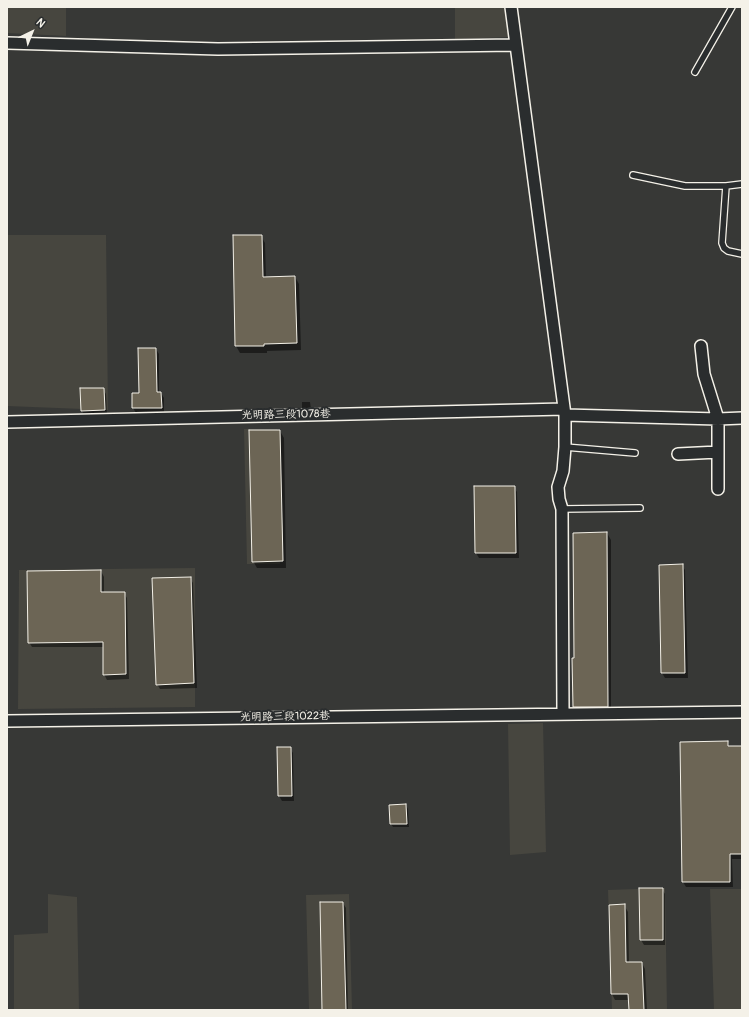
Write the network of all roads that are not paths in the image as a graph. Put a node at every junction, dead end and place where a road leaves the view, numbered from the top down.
1 (511, 7) edge
2 (732, 7) edge
3 (7, 43) edge
4 (515, 45) junction
5 (695, 72) dead end
6 (633, 175) dead end
7 (742, 184) edge
8 (726, 186) junction
9 (742, 254) edge
10 (701, 346) dead end
11 (564, 412) junction
12 (742, 418) edge
13 (718, 419) junction
14 (7, 422) edge
15 (565, 447) junction
16 (718, 452) junction
17 (635, 453) dead end
18 (678, 454) dead end
19 (718, 489) dead end
20 (640, 508) dead end
21 (562, 509) junction
22 (742, 712) edge
23 (563, 714) junction
24 (7, 721) edge

1 - 4 street
2 - 5 lane
3 - 4 street
4 - 11 street
6 - 8 lane
7 - 8 lane
8 - 9 lane
10 - 13 street
11 - 13 street, 光明路三段1078巷
11 - 14 street, 光明路三段1078巷
11 - 15 street
12 - 13 street, 光明路三段1078巷
13 - 16 street
15 - 17 lane
15 - 21 street
16 - 18 street
16 - 19 street
20 - 21 lane
21 - 23 street
22 - 23 street, 光明路三段1022巷
23 - 24 street, 光明路三段1022巷

